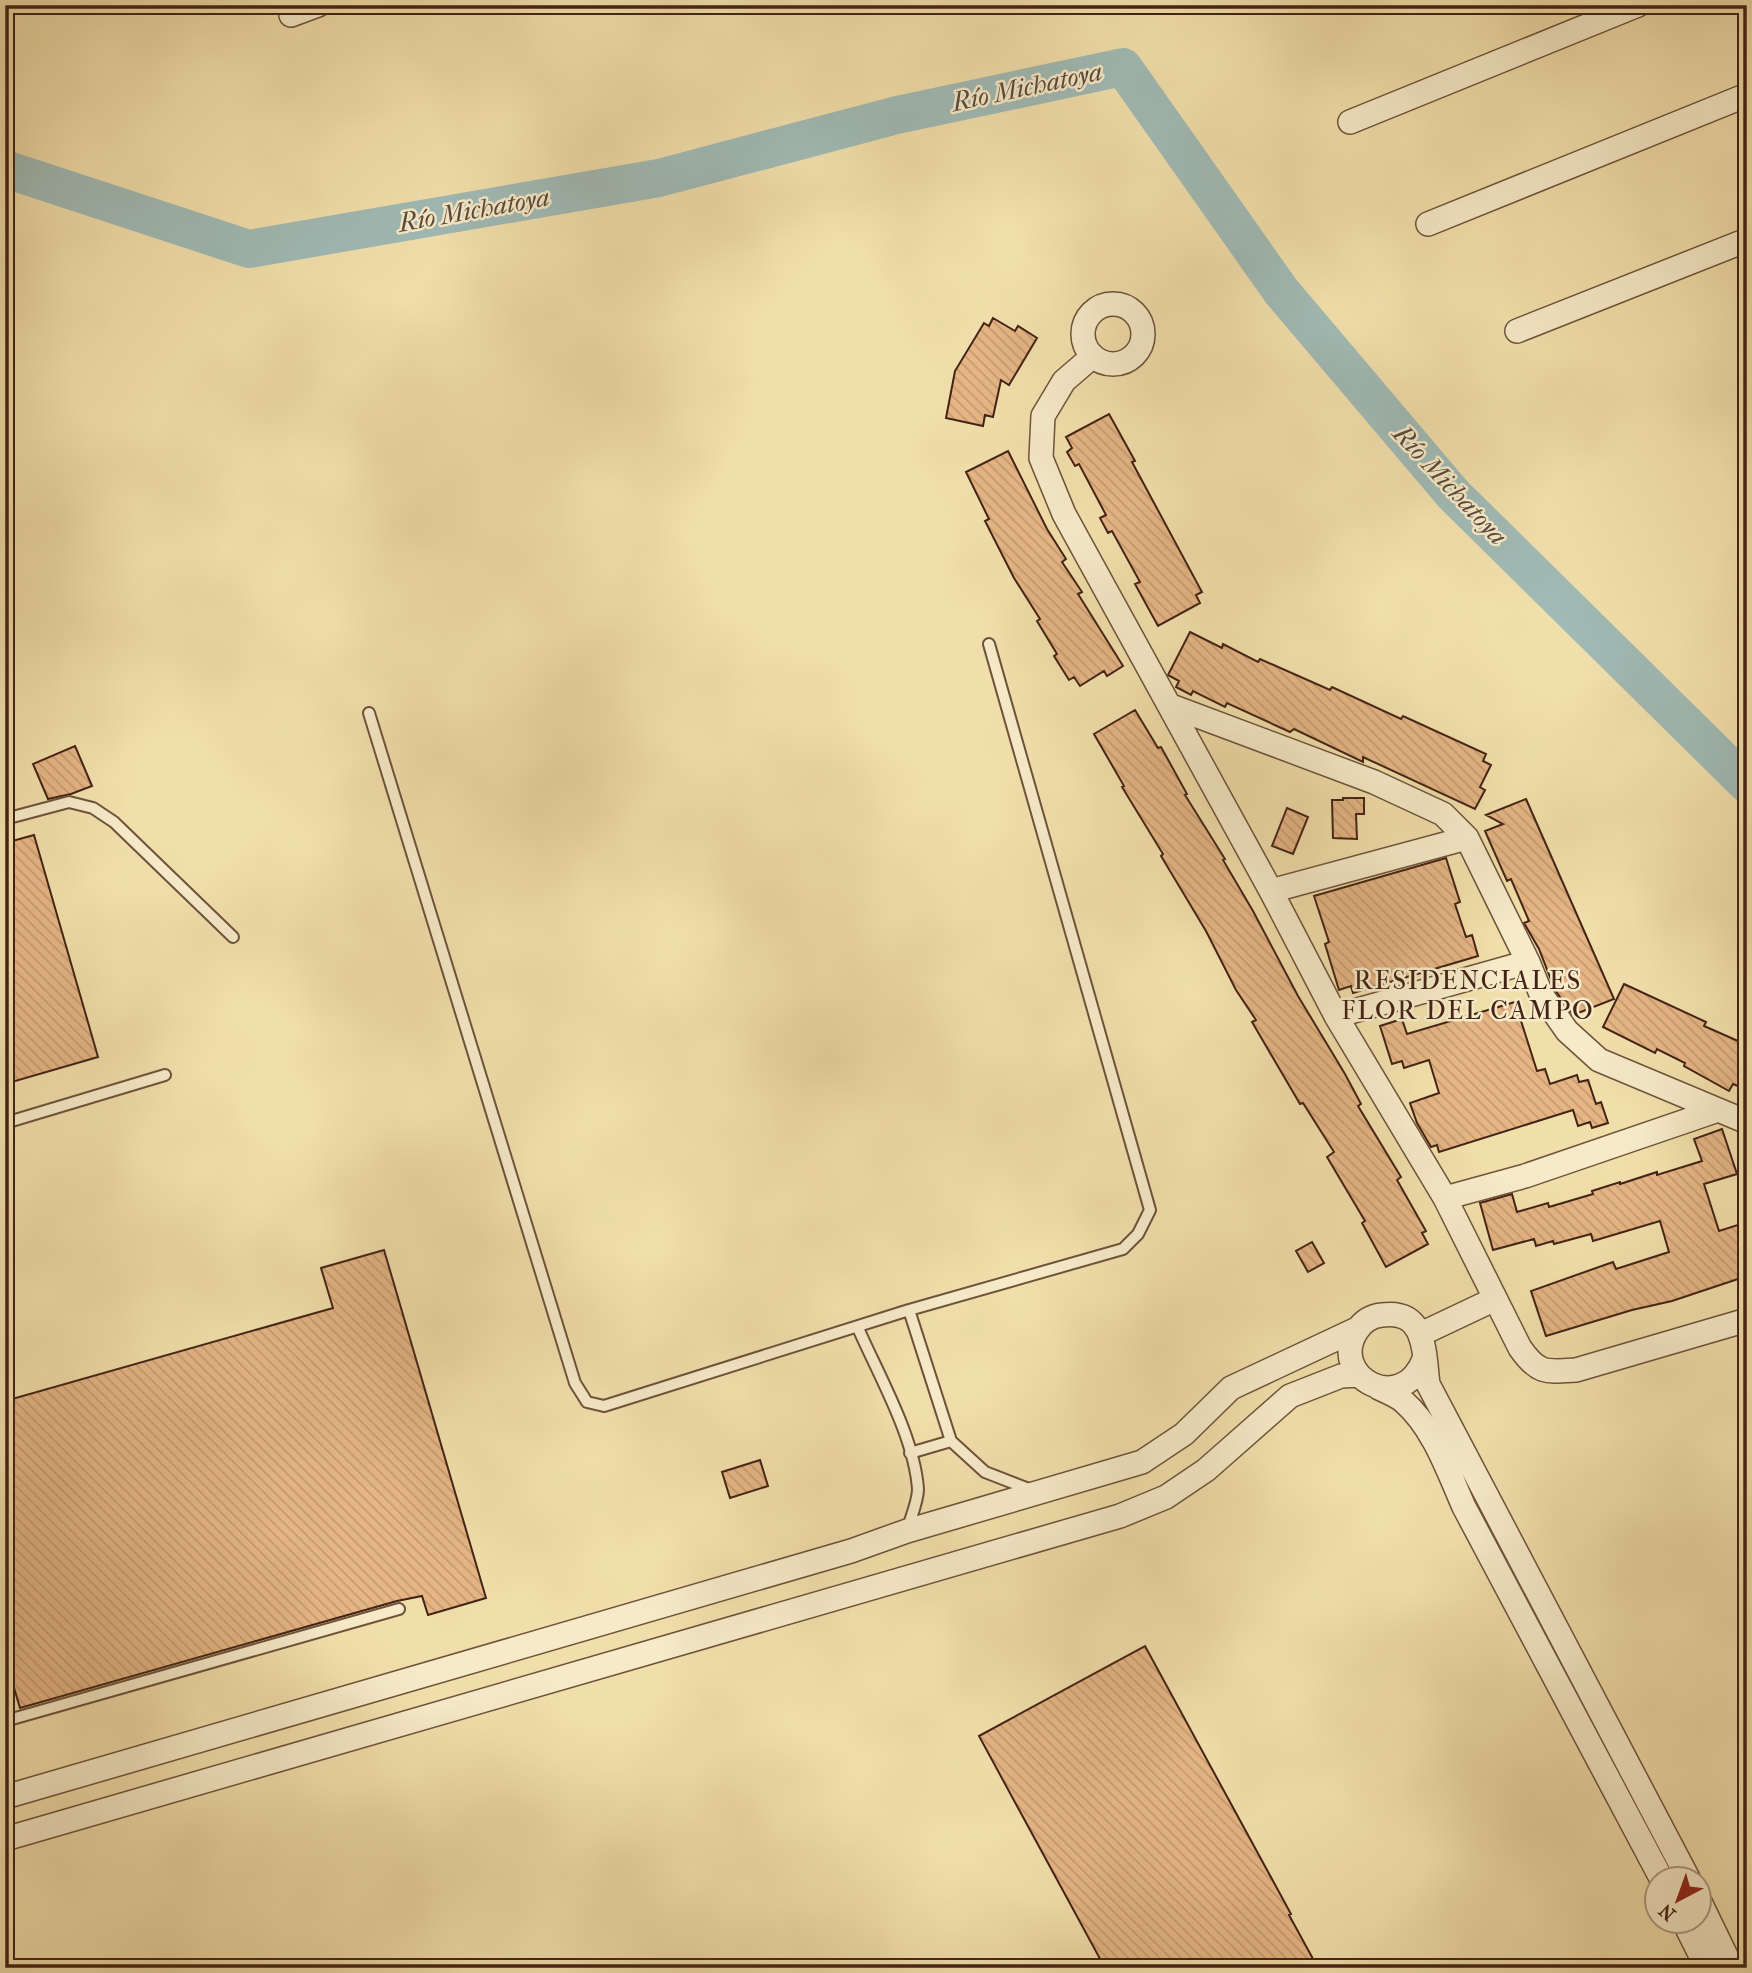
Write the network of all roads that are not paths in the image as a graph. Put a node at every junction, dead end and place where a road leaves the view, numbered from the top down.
1 (318, 5) edge
2 (1638, 5) edge
3 (290, 15) dead end
4 (1747, 95) edge
5 (1350, 122) dead end
6 (1428, 225) dead end
7 (1747, 240) edge
8 (1517, 331) dead end
9 (1093, 356) dead end
10 (989, 645) dead end
11 (1171, 706) junction
12 (369, 713) dead end
13 (5, 819) edge
14 (1468, 838) junction
15 (1271, 891) junction
16 (233, 937) dead end
17 (1528, 962) junction
18 (1336, 1016) junction
19 (165, 1075) dead end
20 (1718, 1110) junction
21 (1747, 1122) edge
22 (5, 1123) edge
23 (1445, 1198) junction
24 (1496, 1299) junction
25 (909, 1310) junction
26 (1747, 1320) edge
27 (858, 1328) junction
28 (1357, 1329) junction
29 (1421, 1334) junction
30 (1424, 1359) junction
31 (1368, 1381) junction
32 (951, 1441) junction
33 (910, 1452) junction
34 (1040, 1494) junction
35 (907, 1531) junction
36 (399, 1609) dead end
37 (5, 1721) edge
38 (5, 1797) edge
39 (5, 1839) edge
40 (1654, 1864) edge
41 (1681, 1864) edge
42 (1714, 1932) edge
43 (1690, 1934) edge
44 (1707, 1968) edge
45 (1732, 1968) edge

1 - 3 street
2 - 5 street
4 - 6 street
7 - 8 street
9 - 11 street
10 - 25 lane
11 - 14 street
11 - 15 street
12 - 27 lane
13 - 16 lane
14 - 15 street
14 - 17 street
15 - 18 street
17 - 18 street
17 - 20 street
18 - 23 street
19 - 22 lane
20 - 21 street
20 - 23 street
23 - 24 street
24 - 26 street
24 - 29 street
25 - 27 lane
25 - 32 lane
27 - 33 lane
28 - 29 street
28 - 31 street
28 - 34 street
29 - 30 street
30 - 31 street
30 - 41 street
31 - 39 street
31 - 40 street
32 - 33 lane
32 - 34 lane
33 - 35 lane
34 - 35 street
35 - 38 street
36 - 37 lane
42 - 45 street
43 - 44 street

